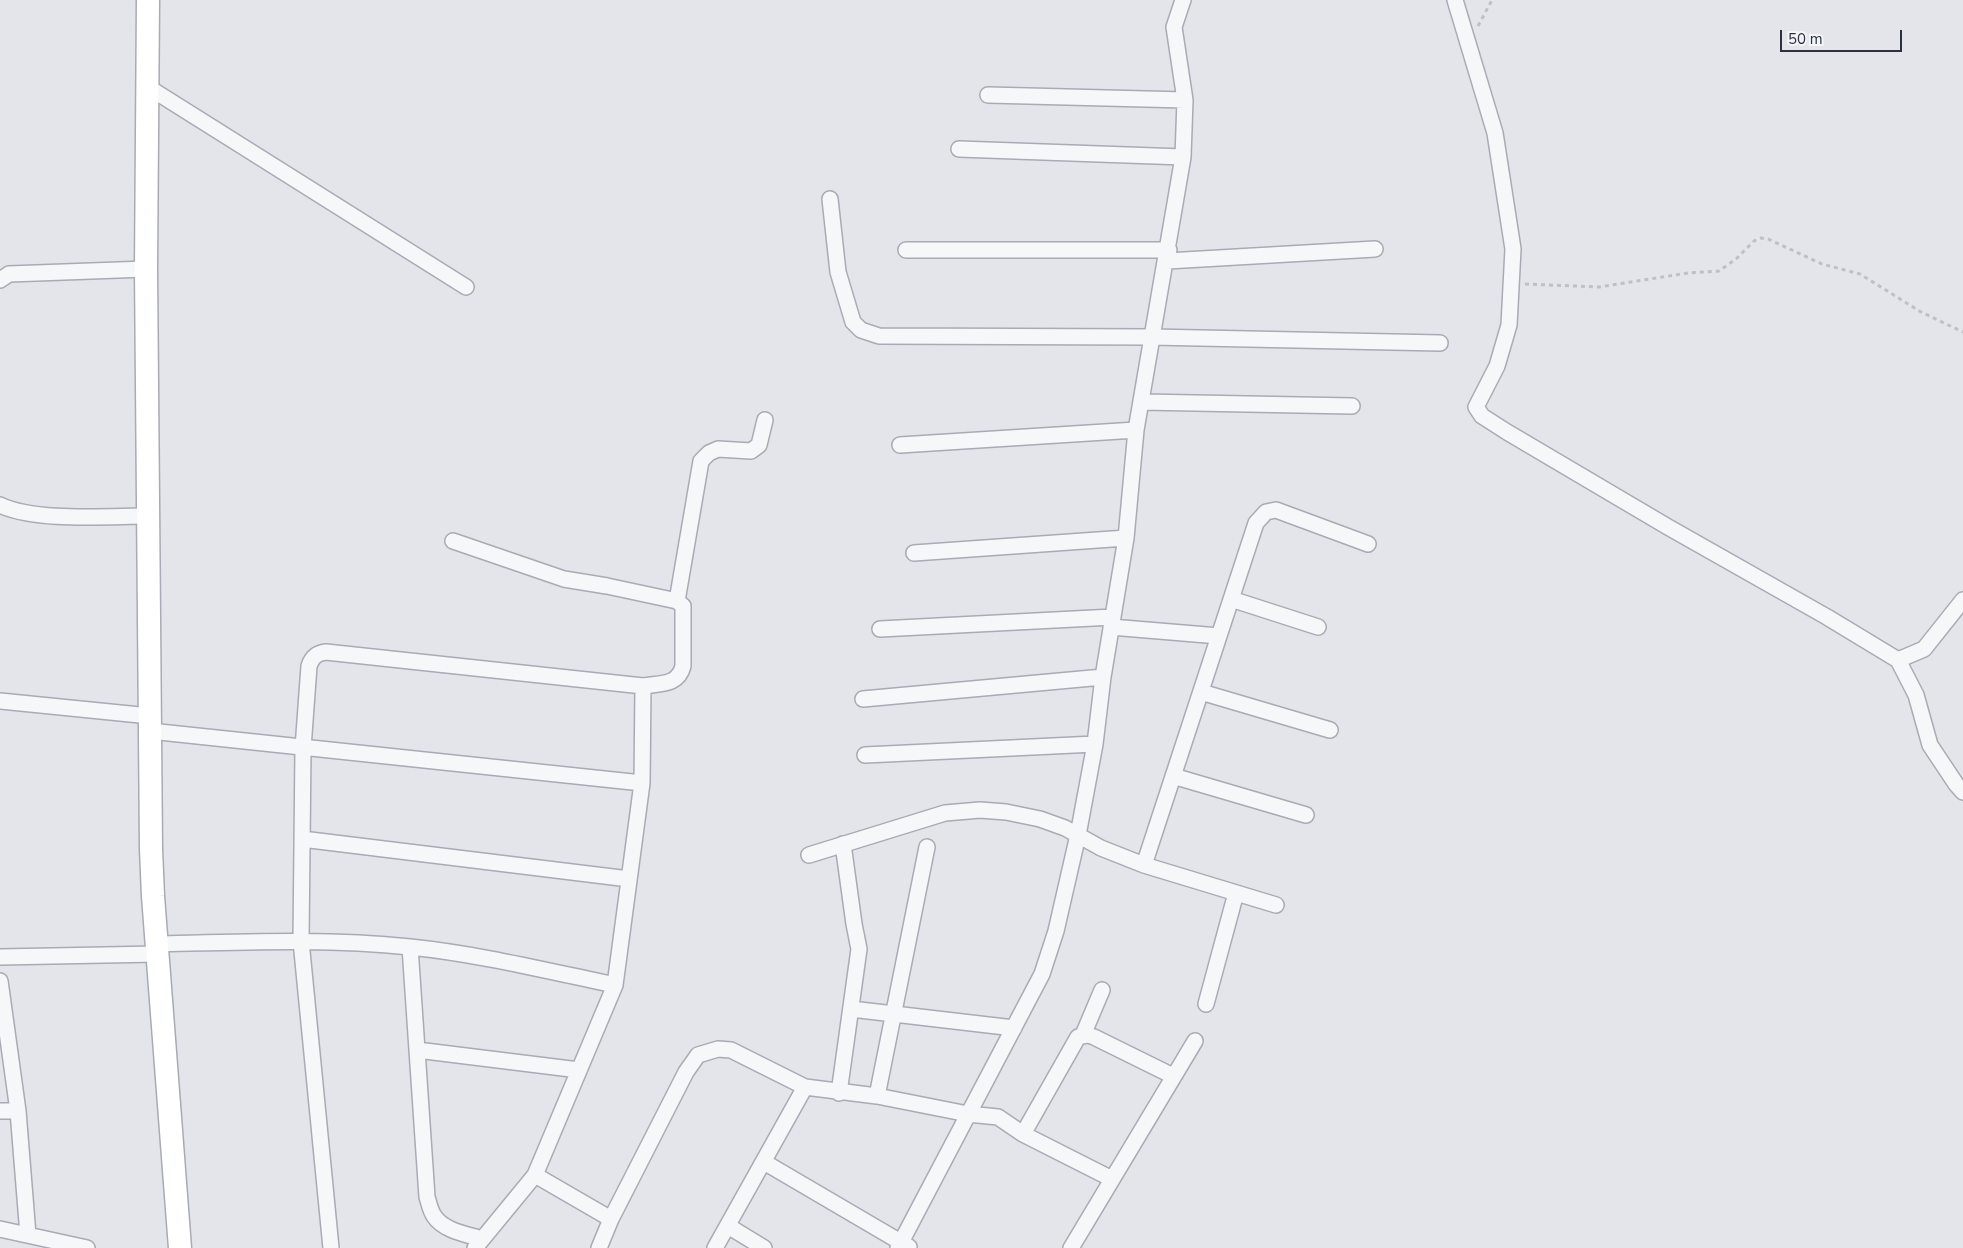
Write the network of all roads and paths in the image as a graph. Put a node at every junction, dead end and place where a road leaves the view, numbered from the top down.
1 (148, 0) edge
2 (1183, 0) edge
3 (1454, 0) edge
4 (1492, 0) edge
5 (1465, 35) junction
6 (148, 87) junction
7 (988, 96) dead end
8 (1185, 100) junction
9 (959, 149) dead end
10 (1183, 157) junction
11 (830, 199) dead end
12 (1375, 249) dead end
13 (906, 250) dead end
14 (1168, 255) junction
15 (146, 269) junction
16 (0, 280) edge
17 (1512, 283) junction
18 (466, 287) dead end
19 (1963, 332) edge
20 (1152, 337) junction
21 (1440, 343) dead end
22 (1142, 402) junction
23 (1352, 406) dead end
24 (765, 420) dead end
25 (1136, 430) junction
26 (900, 445) dead end
27 (0, 505) edge
28 (148, 516) junction
29 (1126, 538) junction
30 (452, 541) dead end
31 (1368, 544) dead end
32 (914, 553) dead end
33 (1231, 599) junction
34 (1963, 600) edge
35 (677, 601) junction
36 (1112, 622) junction
37 (1318, 627) dead end
38 (880, 629) dead end
39 (1219, 636) junction
40 (1898, 660) junction
41 (1103, 677) junction
42 (643, 686) junction
43 (1201, 692) junction
44 (863, 699) dead end
45 (0, 701) edge
46 (150, 724) junction
47 (1330, 730) dead end
48 (1095, 744) junction
49 (303, 748) junction
50 (865, 755) dead end
51 (1173, 776) junction
52 (642, 783) junction
53 (1963, 792) edge
54 (1306, 815) dead end
55 (1078, 835) junction
56 (302, 839) junction
57 (843, 844) junction
58 (927, 847) dead end
59 (809, 855) dead end
60 (1144, 864) junction
61 (629, 879) junction
62 (1236, 893) junction
63 (1276, 905) dead end
64 (301, 941) junction
65 (410, 947) junction
66 (157, 949) junction
67 (0, 957) edge
68 (0, 981) edge
69 (615, 985) junction
70 (1102, 990) dead end
71 (1206, 1004) dead end
72 (851, 1009) junction
73 (894, 1014) junction
74 (1014, 1028) junction
75 (1083, 1035) junction
76 (1195, 1040) dead end
77 (417, 1050) junction
78 (579, 1070) junction
79 (1173, 1076) junction
80 (805, 1087) junction
81 (839, 1093) junction
82 (877, 1096) junction
83 (0, 1111) edge
84 (18, 1111) junction
85 (968, 1114) junction
86 (1023, 1134) junction
87 (764, 1162) junction
88 (535, 1175) junction
89 (1112, 1179) junction
90 (612, 1219) junction
91 (728, 1226) junction
92 (0, 1229) edge
93 (28, 1236) junction
94 (479, 1244) edge
95 (904, 1246) edge
96 (87, 1248) edge
97 (180, 1248) edge
98 (331, 1248) edge
99 (599, 1248) edge
100 (715, 1248) edge
101 (764, 1248) edge
102 (1071, 1248) edge

1 - 6 main road
2 - 8 street
3 - 5 street
4 - 5 path
5 - 17 street
6 - 15 main road
6 - 18 street
7 - 8 street
8 - 10 street
9 - 10 street
10 - 14 street
11 - 20 street
12 - 14 street
13 - 14 street
14 - 20 street
15 - 16 street
15 - 28 main road
17 - 19 path
17 - 40 street
20 - 21 street
20 - 22 street
22 - 23 street
22 - 25 street
24 - 35 street
25 - 26 street
25 - 29 street
27 - 28 street
28 - 46 main road
29 - 32 street
29 - 36 street
30 - 35 street
31 - 33 street
33 - 37 street
33 - 39 street
34 - 40 street
35 - 42 street
36 - 38 street
36 - 39 street
36 - 41 street
39 - 43 street
40 - 53 street
41 - 44 street
41 - 48 street
42 - 49 street
42 - 52 street
43 - 47 street
43 - 51 street
45 - 46 street
46 - 49 street
46 - 66 main road
48 - 50 street
48 - 55 street
49 - 52 street
49 - 56 street
51 - 54 street
51 - 60 street
52 - 61 street
55 - 57 street
55 - 60 street
55 - 74 street
56 - 61 street
56 - 64 street
57 - 59 street
57 - 72 street
58 - 73 street
60 - 62 street
61 - 69 street
62 - 63 street
62 - 71 street
64 - 65 street
64 - 66 street
64 - 98 street
65 - 69 street
65 - 77 street
66 - 67 street
66 - 97 main road
68 - 84 street
69 - 78 street
70 - 75 street
72 - 73 street
72 - 81 street
73 - 74 street
73 - 82 street
74 - 85 street
75 - 79 street
75 - 86 street
76 - 79 street
77 - 78 street
77 - 94 street
78 - 88 street
79 - 89 street
80 - 81 street
80 - 87 street
80 - 90 street
81 - 82 street
82 - 85 street
83 - 84 street
84 - 93 street
85 - 86 street
85 - 95 street
86 - 89 street
87 - 91 street
87 - 95 street
88 - 90 street
88 - 94 street
89 - 102 street
90 - 99 street
91 - 100 street
91 - 101 street
92 - 93 street
93 - 96 street

